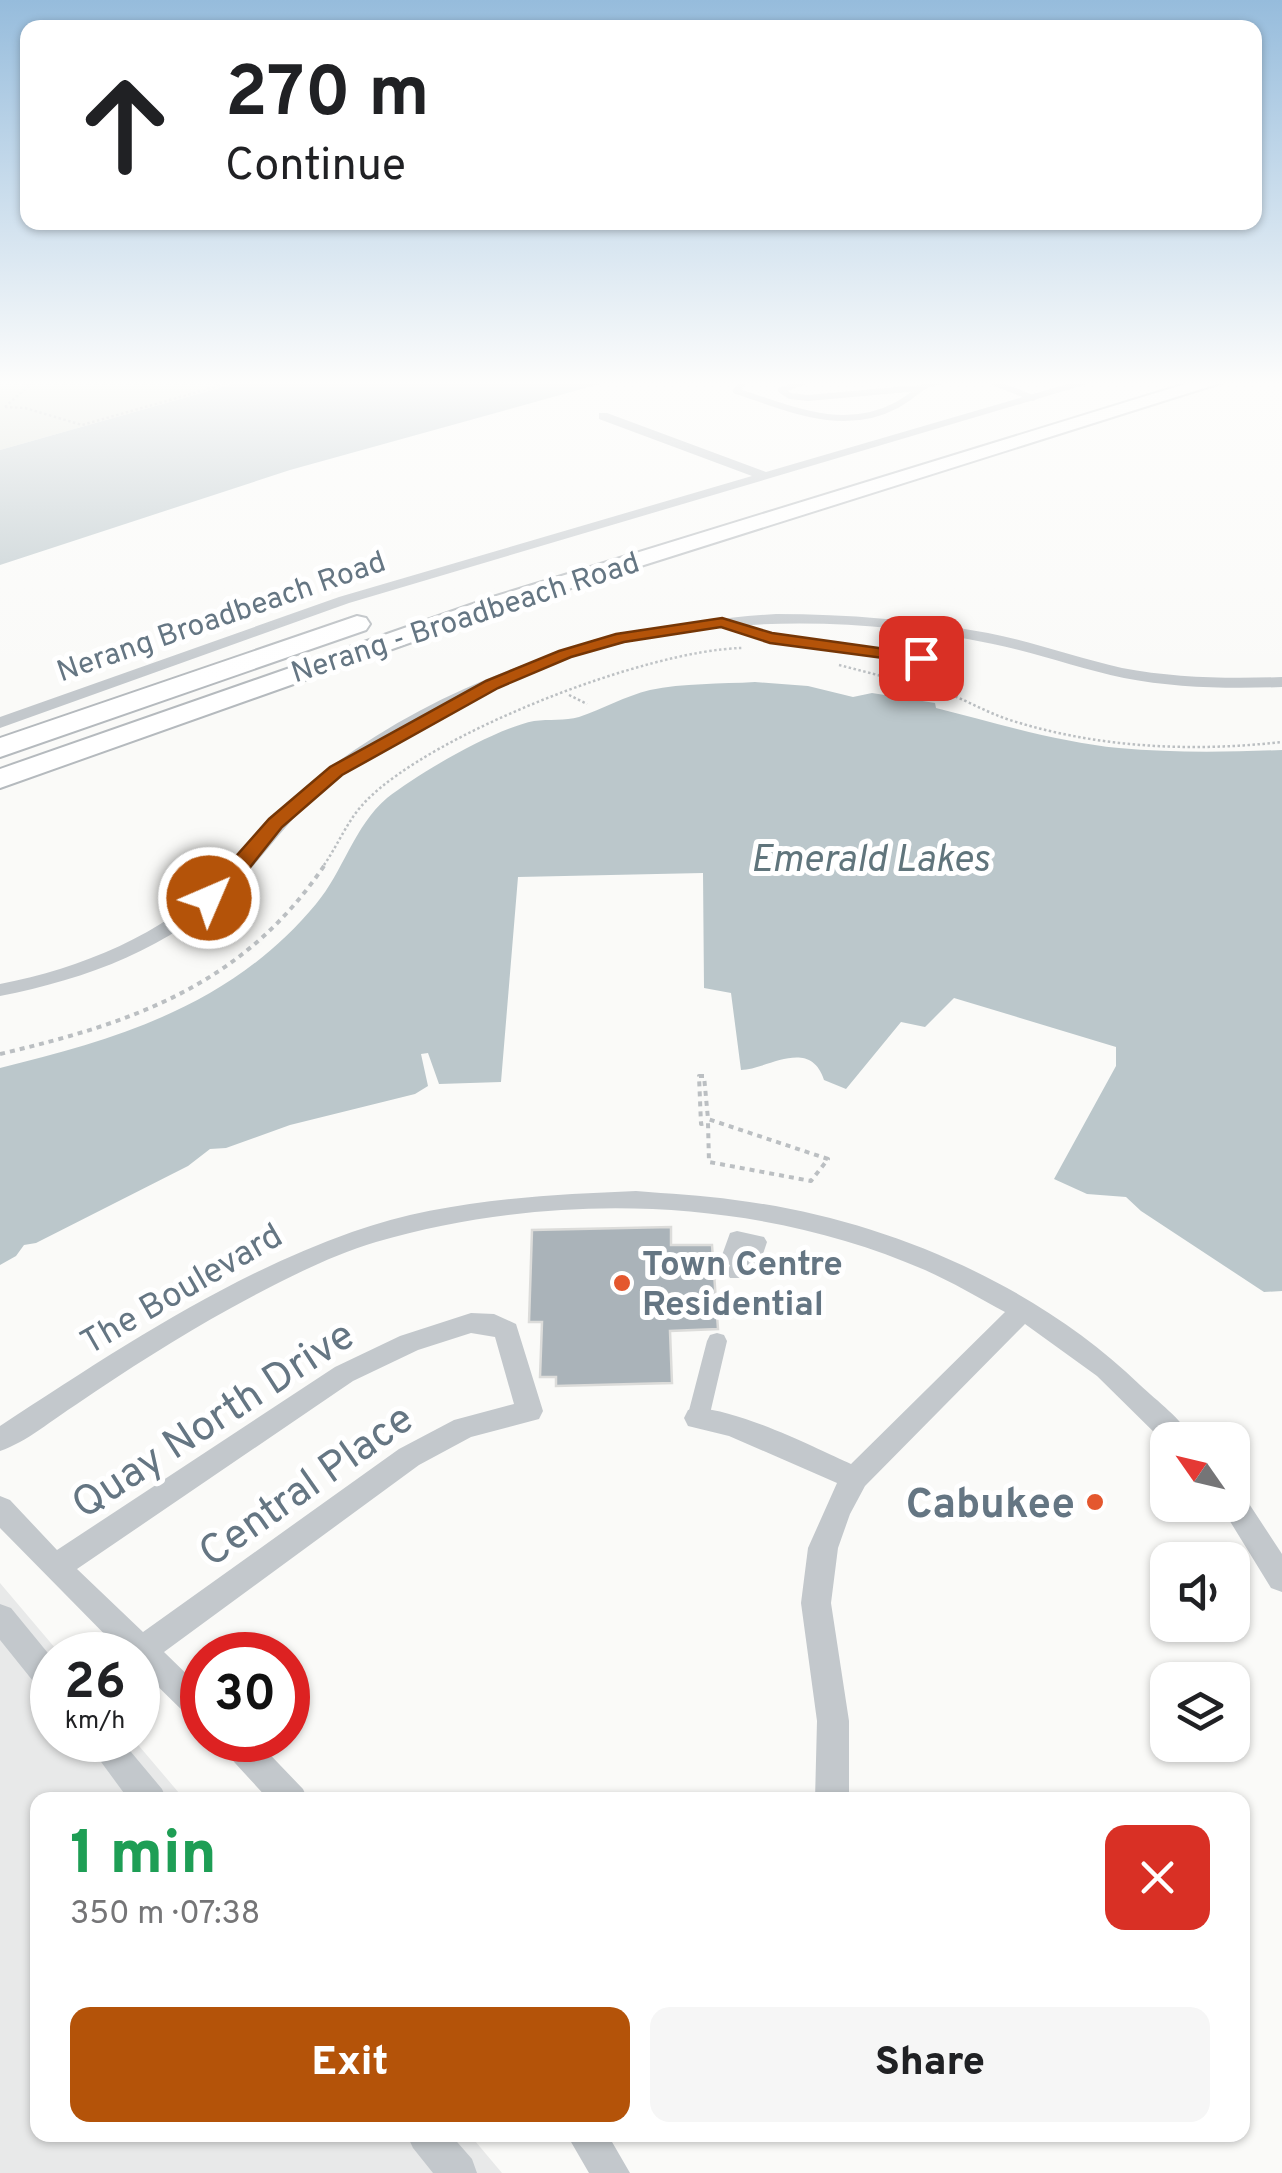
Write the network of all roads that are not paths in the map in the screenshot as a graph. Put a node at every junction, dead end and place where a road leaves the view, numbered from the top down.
1 (746, 481) edge
2 (822, 481) edge
3 (892, 481) edge
4 (722, 622) junction
5 (909, 682) dead end
6 (1282, 682) edge
7 (0, 723) edge
8 (0, 748) edge
9 (0, 779) edge
10 (0, 990) edge
11 (755, 1211) junction
12 (742, 1257) dead end
13 (1022, 1311) junction
14 (718, 1341) dead end
15 (529, 1411) joint
16 (698, 1418) joint
17 (1161, 1422) edge
18 (0, 1440) edge
19 (855, 1478) junction
20 (0, 1508) edge
21 (1245, 1522) edge
22 (55, 1568) junction
23 (1282, 1579) edge
24 (0, 1617) edge
25 (122, 1632) edge
26 (160, 1638) edge
27 (30, 1654) edge
28 (160, 1668) edge
29 (180, 1688) edge
30 (119, 1762) edge
31 (256, 1762) edge
32 (143, 1792) edge
33 (284, 1792) edge
34 (832, 1792) edge
35 (432, 2142) edge
36 (591, 2142) edge
37 (458, 2173) edge
38 (611, 2173) edge

1 - 7 street, Nerang Broadbeach Road
2 - 8 main road, Nerang - Broadbeach Road
3 - 9 main road, Nerang - Broadbeach Road
4 - 5 lane
4 - 6 street
4 - 10 street
11 - 12 street
11 - 13 street, The Boulevard
11 - 18 street, The Boulevard
13 - 17 street, The Boulevard
13 - 19 street
14 - 16 street
15 - 22 street, Quay North Drive
15 - 26 street, Central Place
16 - 19 street
19 - 34 street
20 - 22 street
21 - 23 street
22 - 25 street
24 - 27 street
28 - 29 street
30 - 32 street
31 - 33 street
35 - 37 street
36 - 38 street

